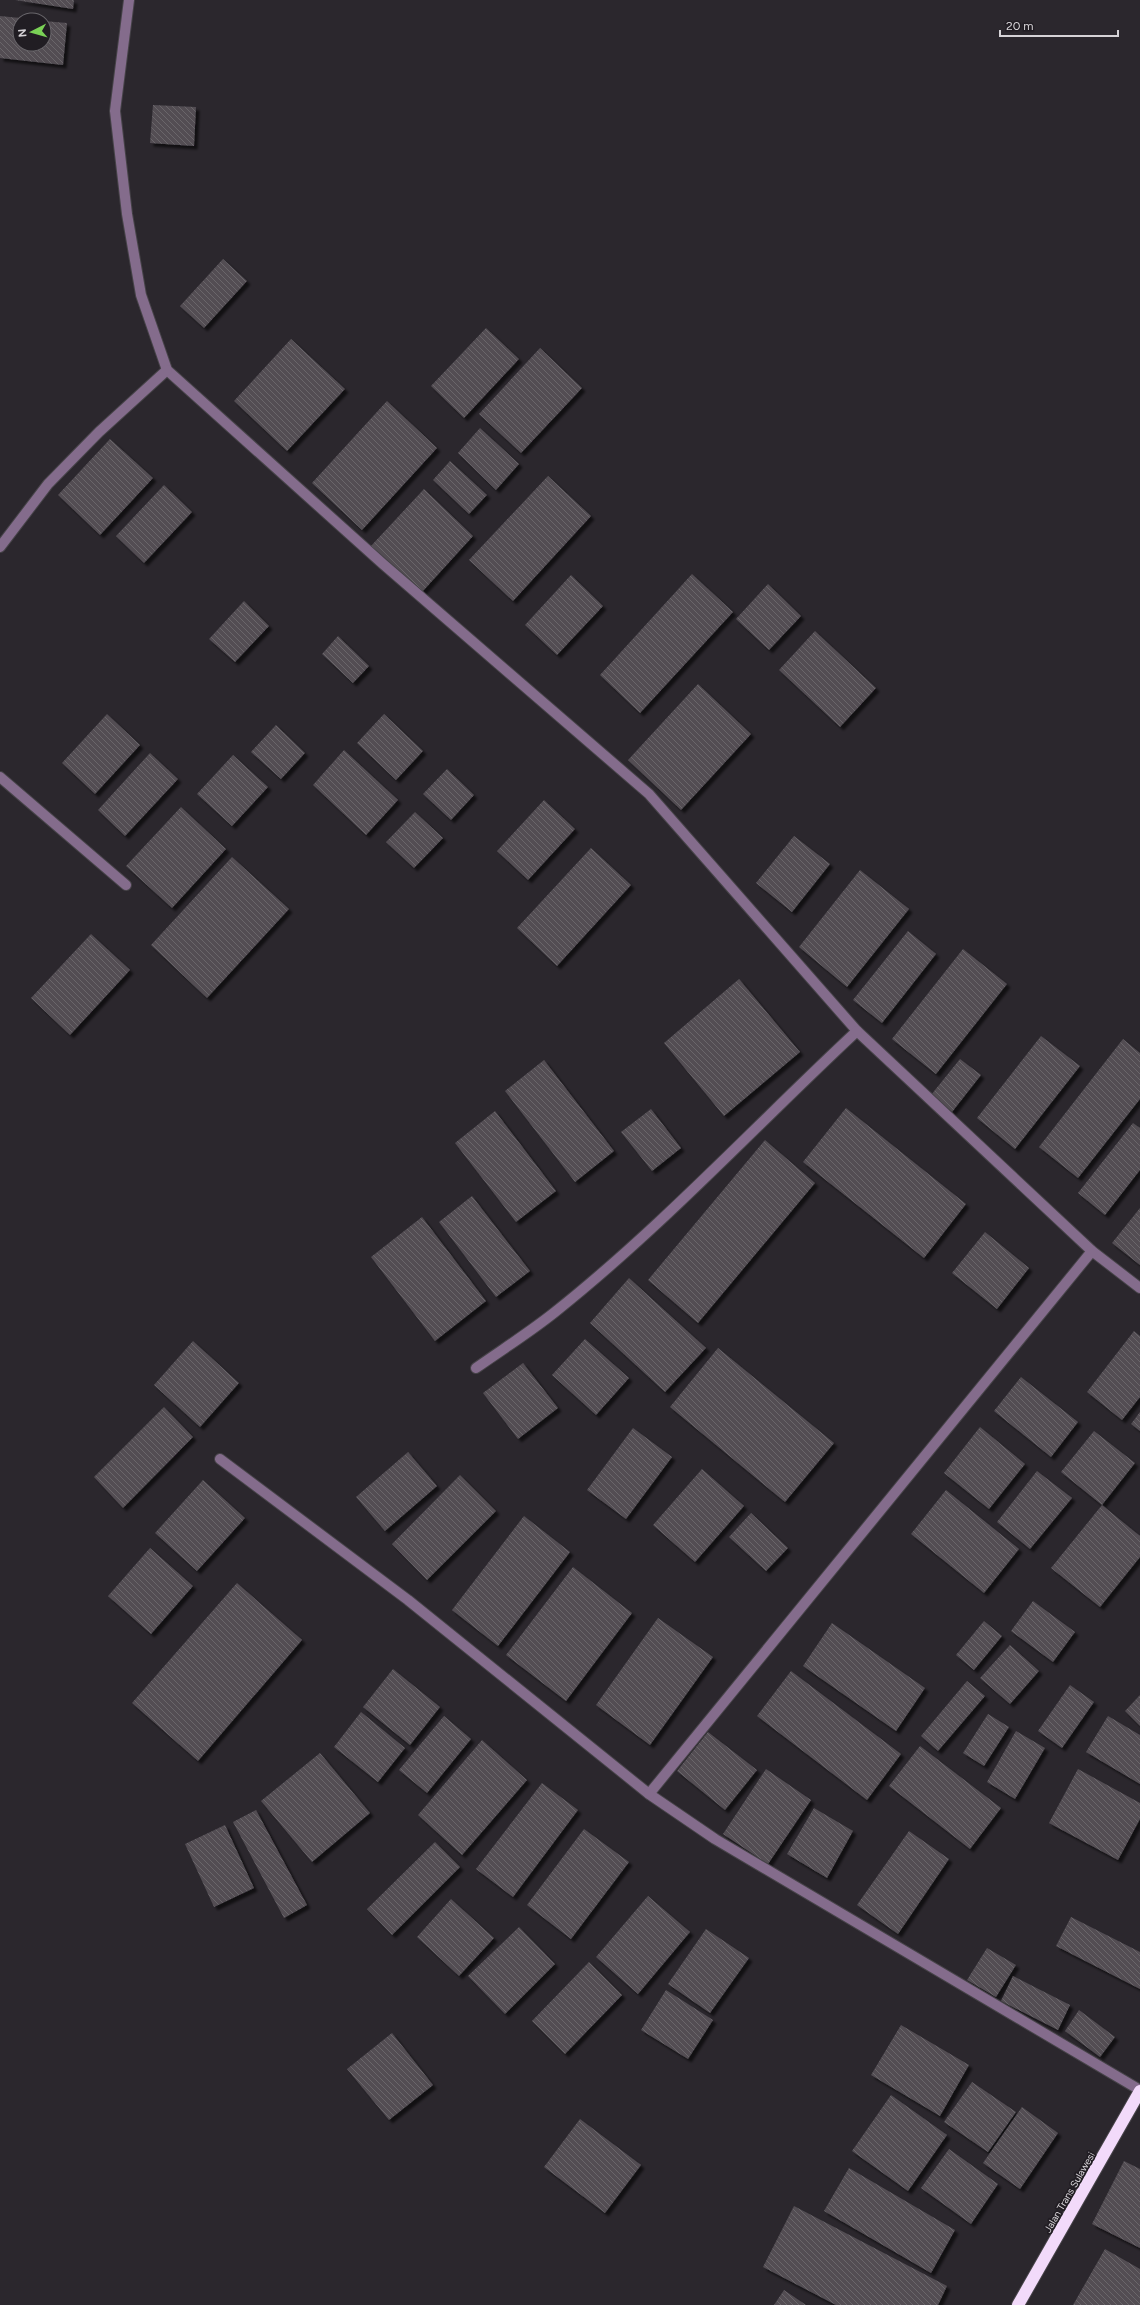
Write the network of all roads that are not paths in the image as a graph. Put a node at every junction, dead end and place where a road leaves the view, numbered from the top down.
1 (129, 0) edge
2 (167, 370) junction
3 (0, 546) edge
4 (0, 777) edge
5 (126, 885) dead end
6 (857, 1031) junction
7 (1092, 1251) junction
8 (1140, 1288) edge
9 (476, 1368) dead end
10 (220, 1459) dead end
11 (649, 1794) junction
12 (1140, 2090) edge
13 (1018, 2305) edge

1 - 2 street
2 - 3 street
2 - 6 street
4 - 5 street
6 - 7 street
6 - 9 street
7 - 8 street
7 - 11 street
10 - 11 street
11 - 12 street
12 - 13 highway, Jalan Trans Sulawesi

